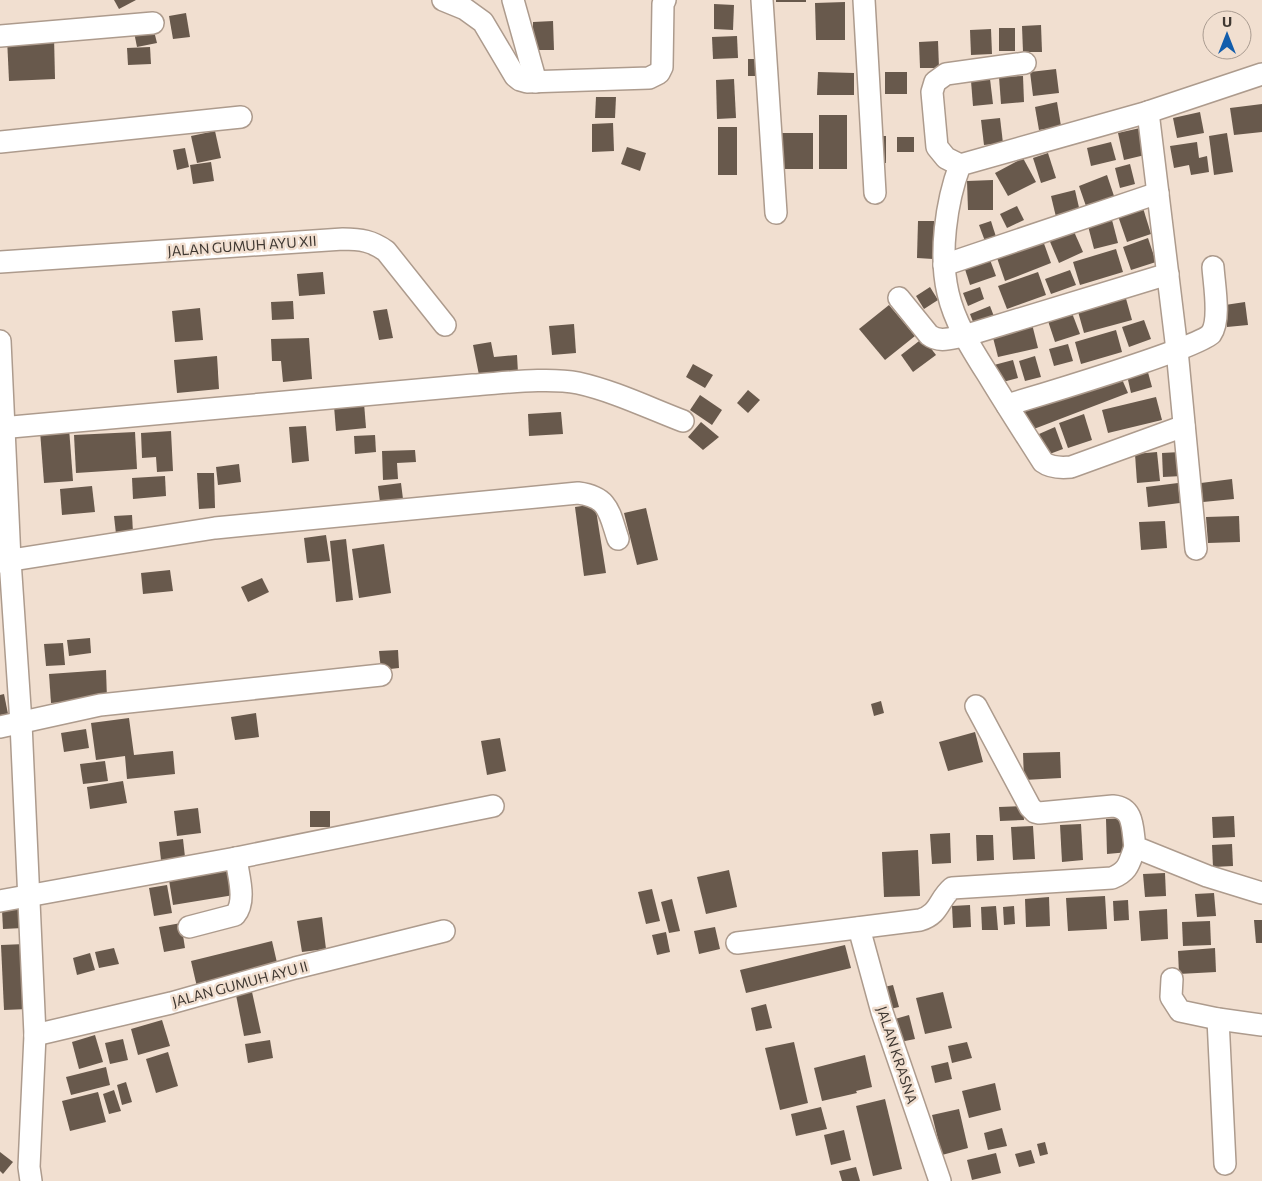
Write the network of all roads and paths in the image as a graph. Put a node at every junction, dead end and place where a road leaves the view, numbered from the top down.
1 (443, 0) edge
2 (513, 0) edge
3 (665, 0) edge
4 (762, 0) edge
5 (864, 0) edge
6 (153, 23) dead end
7 (0, 36) edge
8 (1025, 63) dead end
9 (1262, 74) edge
10 (536, 82) junction
11 (1148, 112) junction
12 (241, 117) dead end
13 (0, 142) edge
14 (960, 166) junction
15 (875, 192) dead end
16 (1158, 193) junction
17 (776, 213) dead end
18 (0, 262) edge
19 (944, 265) junction
20 (1214, 267) dead end
21 (1168, 274) junction
22 (899, 298) dead end
23 (445, 325) dead end
24 (964, 336) junction
25 (0, 342) edge
26 (1177, 350) junction
27 (1007, 406) junction
28 (683, 421) dead end
29 (1184, 426) junction
30 (2, 428) edge
31 (618, 539) dead end
32 (1196, 549) dead end
33 (5, 561) edge
34 (381, 675) dead end
35 (976, 706) dead end
36 (22, 723) junction
37 (0, 728) edge
38 (493, 806) dead end
39 (1135, 847) junction
40 (236, 858) junction
41 (1262, 893) edge
42 (29, 897) junction
43 (0, 901) edge
44 (189, 927) dead end
45 (859, 928) junction
46 (444, 931) dead end
47 (737, 943) dead end
48 (1172, 979) dead end
49 (1218, 1019) junction
50 (1262, 1025) edge
51 (35, 1035) junction
52 (1225, 1164) dead end
53 (31, 1181) edge
54 (940, 1181) edge

1 - 10 street
2 - 10 street
3 - 10 street
4 - 17 street
5 - 15 street
6 - 7 street
8 - 14 street
9 - 11 street
11 - 14 street
11 - 16 street
12 - 13 street
14 - 19 street
16 - 19 street
16 - 21 street
18 - 23 street, JALAN GUMUH AYU XII
19 - 24 street
20 - 26 street
21 - 24 street
21 - 26 street
22 - 24 street
24 - 27 street
25 - 30 street
26 - 27 street
26 - 29 street
27 - 29 street
28 - 30 street
29 - 32 street
30 - 33 street
31 - 33 street
33 - 36 street
34 - 36 street
35 - 39 street
36 - 37 street
36 - 42 street
38 - 40 street
39 - 41 street
39 - 45 street
40 - 42 street
40 - 44 street
42 - 43 street
42 - 51 street
45 - 47 street
45 - 54 street, JALAN KRASNA
46 - 51 street, JALAN GUMUH AYU II
48 - 49 street
49 - 50 street
49 - 52 street
51 - 53 street

